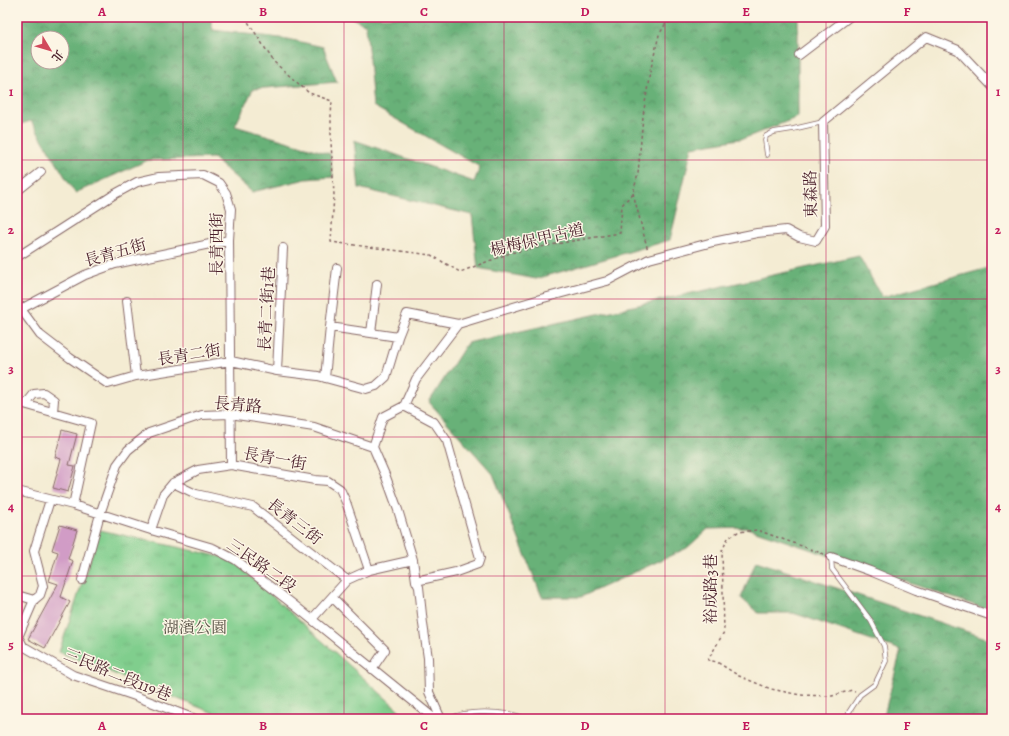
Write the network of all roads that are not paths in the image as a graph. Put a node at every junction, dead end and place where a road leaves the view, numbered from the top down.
1 (849, 17) edge
2 (799, 54) dead end
3 (992, 86) edge
4 (823, 122) junction
5 (767, 155) dead end
6 (41, 172) dead end
7 (17, 191) edge
8 (229, 240) junction
9 (283, 248) dead end
10 (17, 257) edge
11 (337, 268) dead end
12 (377, 284) dead end
13 (127, 301) dead end
14 (19, 311) edge
15 (458, 324) junction
16 (330, 327) junction
17 (371, 333) junction
18 (398, 337) junction
19 (231, 361) junction
20 (277, 371) junction
21 (136, 376) junction
22 (326, 378) junction
23 (17, 402) edge
24 (26, 404) junction
25 (404, 406) junction
26 (53, 412) junction
27 (230, 414) junction
28 (373, 447) junction
29 (231, 465) junction
30 (173, 483) junction
31 (17, 491) edge
32 (50, 500) junction
33 (73, 505) junction
34 (100, 514) junction
35 (151, 530) junction
36 (831, 557) joint
37 (413, 560) junction
38 (369, 570) junction
39 (82, 580) dead end
40 (347, 580) junction
41 (416, 581) junction
42 (17, 595) edge
43 (332, 597) junction
44 (34, 600) junction
45 (992, 616) edge
46 (312, 619) junction
47 (372, 669) junction
48 (195, 719) edge
49 (435, 719) edge
50 (440, 719) edge
51 (451, 719) edge
52 (527, 719) edge
53 (848, 719) edge

1 - 2 street
3 - 4 street
4 - 5 lane
4 - 15 street, 東森路
6 - 7 street
8 - 10 street, 長青西街
8 - 14 street, 長青五街
8 - 19 street, 長青西街
9 - 20 street, 長青二街1巷
11 - 16 street
12 - 17 street
13 - 21 street, 長青二街
14 - 21 street
15 - 18 street
15 - 25 street
16 - 17 street
16 - 22 street
17 - 18 street
18 - 22 street, 長青二街
19 - 20 street, 長青二街
19 - 21 street, 長青二街
19 - 27 street, 長青西街
20 - 22 street, 長青二街
23 - 24 street
24 - 26 street
24 - 26 street
25 - 28 street
25 - 41 street
26 - 33 street
27 - 28 street, 長青路
27 - 29 street, 長青西街
27 - 34 street, 長青路
28 - 37 street
29 - 30 street, 長青一街
29 - 38 street, 長青一街
30 - 35 street, 長青一街
30 - 40 street, 長青三街
31 - 32 street, 三民路二段
32 - 33 street, 三民路二段
32 - 44 street, 三民路二段119巷
33 - 34 street, 三民路二段
34 - 35 street, 三民路二段
34 - 39 street, 長青路
35 - 46 street, 三民路二段
36 - 45 street
36 - 53 lane
37 - 38 street
37 - 41 street
38 - 40 street
40 - 43 street
41 - 50 street
42 - 44 street
43 - 46 street
43 - 47 street
44 - 48 street, 三民路二段119巷
46 - 47 street, 三民路二段
47 - 49 street, 三民路二段
51 - 52 lane

